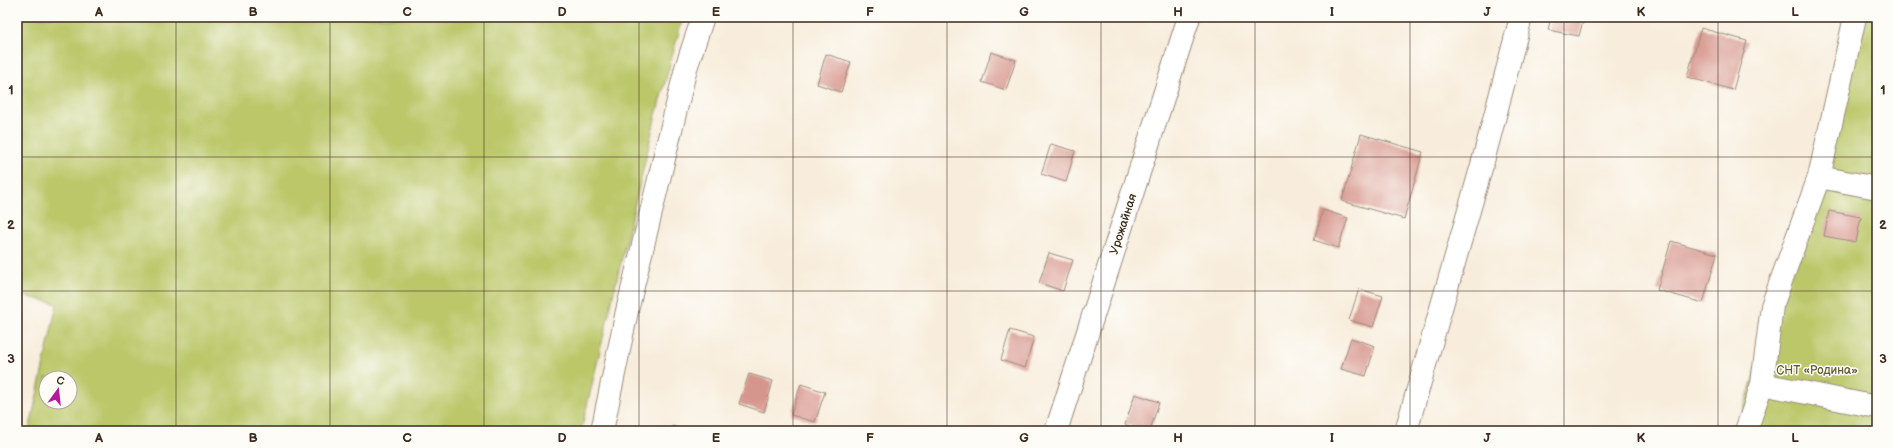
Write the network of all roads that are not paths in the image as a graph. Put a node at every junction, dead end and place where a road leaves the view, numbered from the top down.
1 (703, 17) edge
2 (1189, 17) edge
3 (1521, 17) edge
4 (1855, 17) edge
5 (1819, 177) junction
6 (1877, 188) edge
7 (1762, 384) junction
8 (1877, 407) edge
9 (602, 431) edge
10 (1056, 431) edge
11 (1406, 431) edge
12 (1746, 431) edge

1 - 9 street
2 - 10 street, Урожайная
3 - 11 street
4 - 5 street
5 - 6 street
5 - 7 street
7 - 8 street
7 - 12 street

